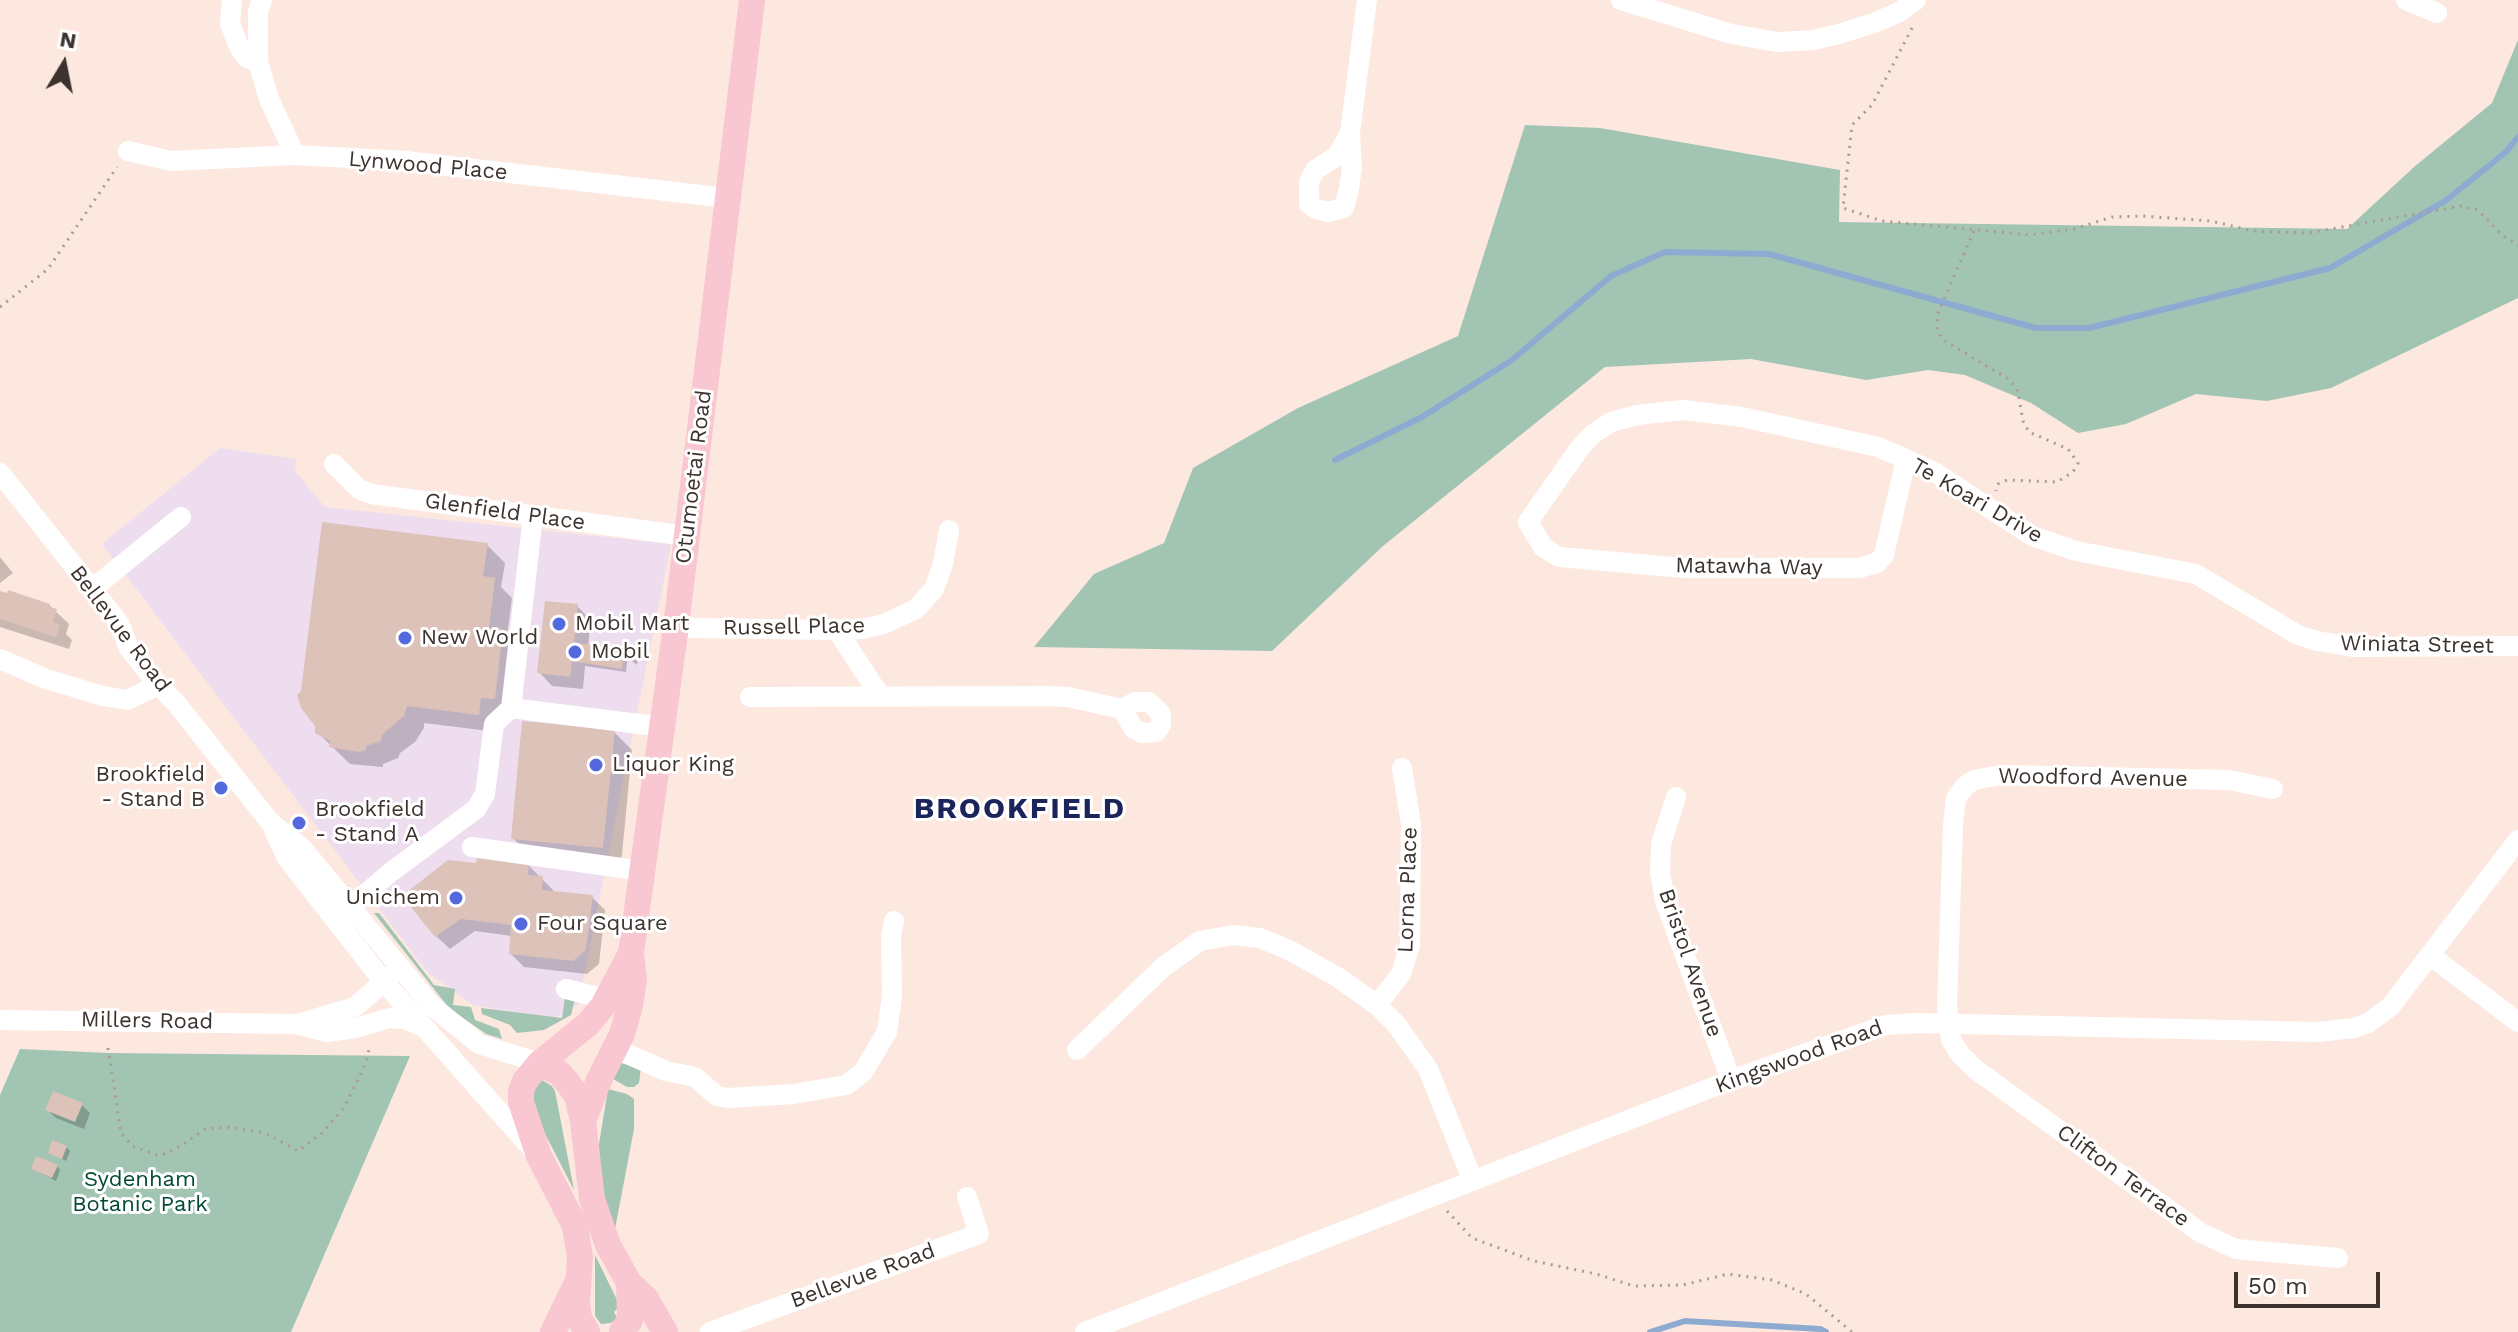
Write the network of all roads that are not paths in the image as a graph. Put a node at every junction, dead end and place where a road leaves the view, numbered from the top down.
1 (232, 0) edge
2 (262, 0) edge
3 (752, 0) edge
4 (1367, 0) edge
5 (1621, 0) edge
6 (1916, 0) edge
7 (2406, 0) edge
8 (1668, 7) edge
9 (2437, 13) dead end
10 (258, 62) junction
11 (1350, 133) dead end
12 (128, 151) road end
13 (295, 155) junction
14 (727, 198) junction
15 (1906, 459) junction
16 (334, 464) dead end
17 (0, 473) edge
18 (533, 516) junction
19 (181, 517) dead end
20 (1528, 522) joint
21 (949, 530) dead end
22 (687, 536) junction
23 (92, 589) junction
24 (676, 626) junction
25 (837, 630) junction
26 (2317, 641) joint
27 (2518, 646) edge
28 (0, 659) edge
29 (158, 685) junction
30 (880, 696) junction
31 (750, 697) dead end
32 (511, 708) junction
33 (1122, 709) dead end
34 (663, 727) junction
35 (1402, 768) dead end
36 (2273, 789) dead end
37 (1676, 797) dead end
38 (270, 822) junction
39 (2518, 840) edge
40 (472, 847) dead end
41 (643, 871) junction
42 (351, 906) junction
43 (894, 921) dead end
44 (631, 953) junction
45 (2431, 956) junction
46 (391, 975) junction
47 (566, 989) dead end
48 (400, 999) junction
49 (606, 999) junction
50 (1377, 1005) junction
51 (389, 1018) junction
52 (0, 1020) edge
53 (2518, 1022) edge
54 (295, 1024) junction
55 (1949, 1024) junction
56 (421, 1026) junction
57 (614, 1048) junction
58 (1077, 1050) dead end
59 (540, 1063) junction
60 (1731, 1080) junction
61 (583, 1121) junction
62 (539, 1156) junction
63 (1473, 1181) junction
64 (967, 1197) dead end
65 (2338, 1258) dead end
66 (579, 1279) junction
67 (629, 1283) junction
68 (553, 1332) edge
69 (587, 1332) edge
70 (622, 1332) edge
71 (665, 1332) edge
72 (710, 1332) edge
73 (1085, 1332) edge

1 - 10 street
2 - 10 street
3 - 14 main road, Otumoetai Road
4 - 11 street
5 - 8 street
6 - 8 street
7 - 9 street
10 - 13 street
12 - 13 street, Lynwood Place
13 - 14 street, Lynwood Place
14 - 22 main road, Otumoetai Road
15 - 20 street, Te Koari Drive
15 - 20 street, Matawha Way
15 - 26 street, Te Koari Drive
16 - 18 street, Glenfield Place
17 - 23 street, Bellevue Road
18 - 22 street, Glenfield Place
18 - 32 street
19 - 23 street
21 - 25 street, Russell Place
22 - 24 main road, Otumoetai Road
23 - 29 street, Bellevue Road
24 - 25 street, Russell Place
24 - 34 main road, Otumoetai Road
25 - 30 street
26 - 27 street, Winiata Street
28 - 29 street
29 - 38 street, Bellevue Road
30 - 31 street
30 - 33 street
32 - 34 street
32 - 42 street
34 - 41 main road, Otumoetai Road
35 - 50 street, Lorna Place
36 - 55 street, Woodford Avenue
37 - 60 street, Bristol Avenue
38 - 42 street, Bellevue Road
38 - 46 street, Bellevue Road
39 - 45 street, Kingswood Road
40 - 41 street
41 - 44 main road, Otumoetai Road
42 - 46 street, Bellevue Road
43 - 57 street
44 - 49 main road, Otumoetai Road
44 - 57 main road, Otumoetai Road
45 - 53 street
45 - 55 street, Kingswood Road
46 - 48 street, Bellevue Road
46 - 54 street, Millers Road
46 - 59 street, Bellevue Road
47 - 49 street
48 - 51 street
48 - 56 street, Bellevue Road
49 - 59 main road, Otumoetai Road
50 - 58 street
50 - 63 street
51 - 54 street, Millers Road
51 - 56 street, Millers Road
52 - 54 street, Millers Road
55 - 60 street, Kingswood Road
55 - 65 street, Clifton Terrace
56 - 62 street, Bellevue Road
57 - 61 main road, Otumoetai Road
59 - 61 main road, Bellevue Road
59 - 62 main road, Otumoetai Road
60 - 63 street, Kingswood Road
61 - 67 main road, Otumoetai Road
62 - 66 main road, Otumoetai Road
63 - 73 street, Kingswood Road
64 - 72 street, Bellevue Road
66 - 68 main road, Otumoetai Road
66 - 69 main road
67 - 70 main road, Otumoetai Road
67 - 71 main road

